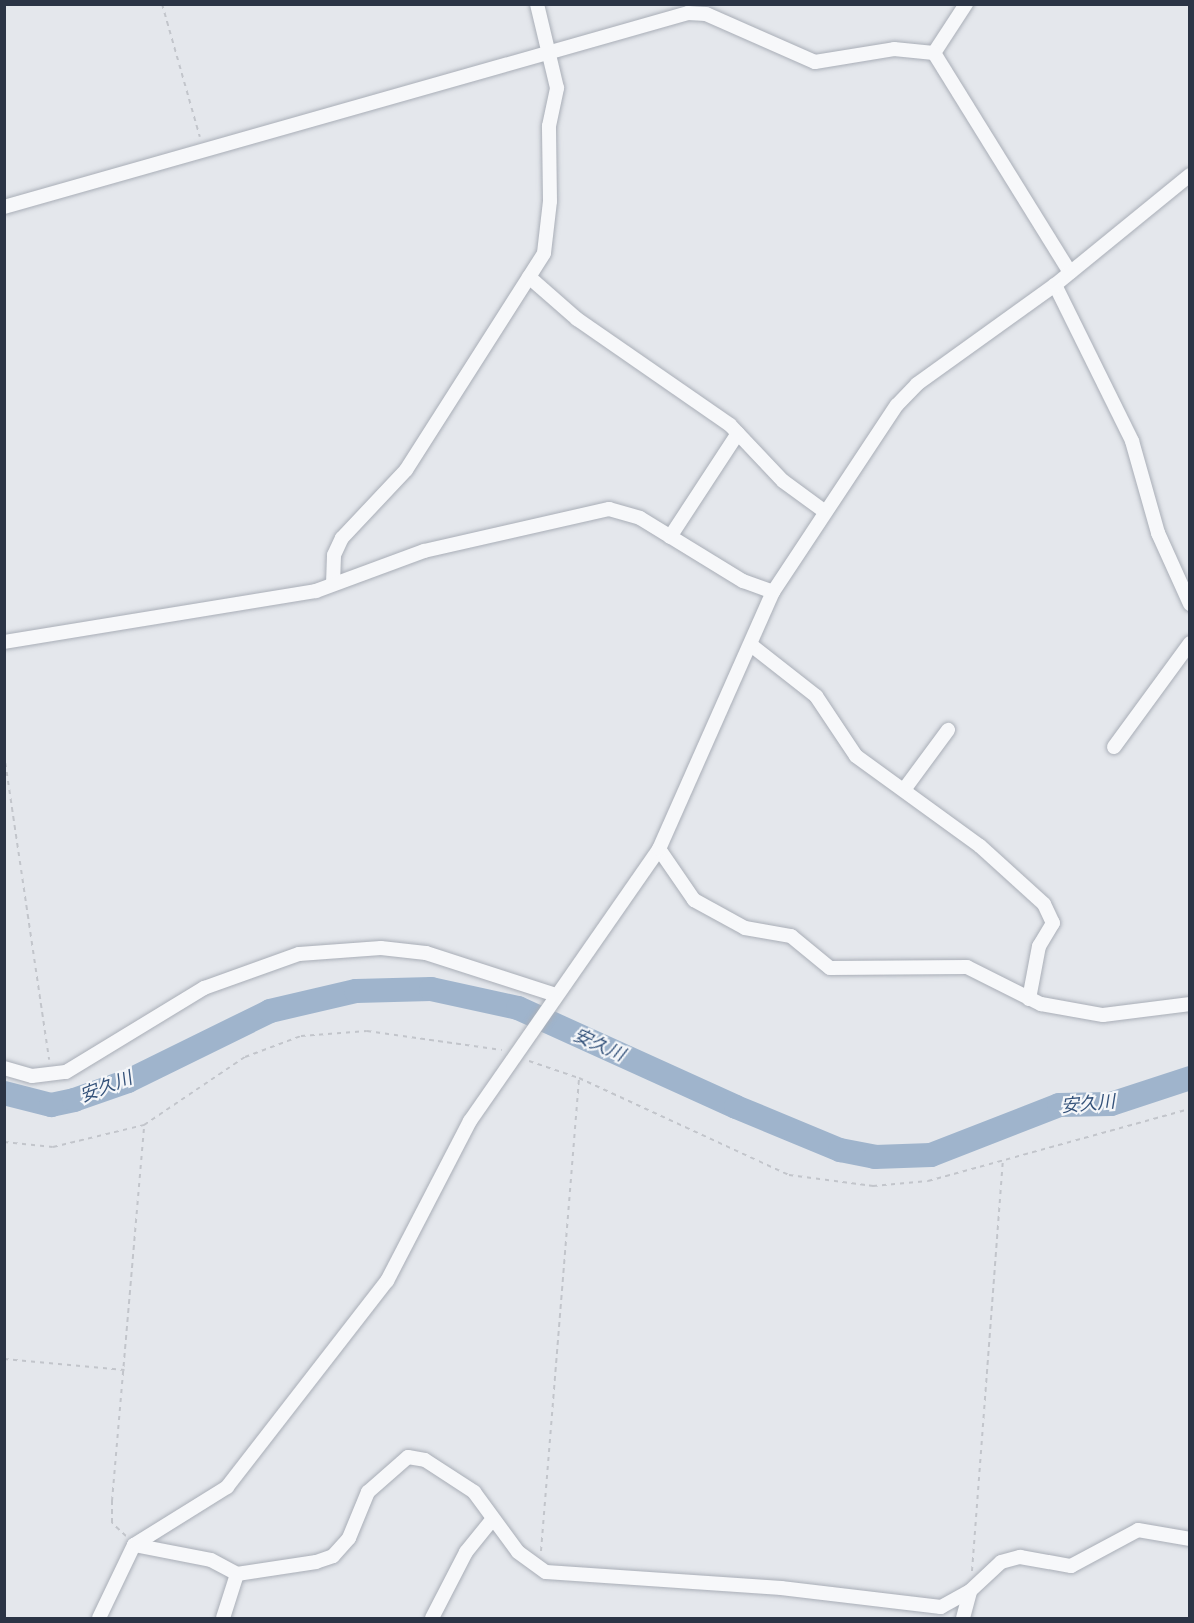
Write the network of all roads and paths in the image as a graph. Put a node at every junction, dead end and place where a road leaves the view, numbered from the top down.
1 (162, 4) edge
2 (537, 4) edge
3 (966, 4) edge
4 (550, 52) junction
5 (934, 53) junction
6 (203, 147) junction
7 (1190, 175) edge
8 (4, 207) edge
9 (1070, 272) junction
10 (529, 277) junction
11 (1055, 285) junction
12 (738, 434) junction
13 (824, 511) junction
14 (670, 537) junction
15 (333, 584) junction
16 (773, 592) junction
17 (1190, 604) edge
18 (4, 642) edge
19 (1190, 643) edge
20 (751, 645) junction
21 (948, 730) dead end
22 (1114, 747) dead end
23 (4, 754) edge
24 (906, 787) junction
25 (659, 849) junction
26 (556, 995) junction
27 (1029, 999) junction
28 (1190, 1004) edge
29 (514, 1056) junction
30 (4, 1068) edge
31 (51, 1074) junction
32 (579, 1078) junction
33 (1190, 1109) edge
34 (144, 1125) junction
35 (4, 1142) edge
36 (1003, 1158) junction
37 (4, 1359) edge
38 (124, 1370) junction
39 (491, 1521) junction
40 (1190, 1539) edge
41 (134, 1545) junction
42 (546, 1572) junction
43 (237, 1574) junction
44 (970, 1592) junction
45 (99, 1618) edge
46 (223, 1618) edge
47 (432, 1618) edge
48 (963, 1618) edge

1 - 6 path
2 - 4 street
3 - 5 street
4 - 5 street
4 - 6 street
4 - 10 street
5 - 9 street
6 - 8 street
7 - 9 street
9 - 11 street
10 - 12 street
10 - 15 street
11 - 13 street
11 - 17 street
12 - 13 street
12 - 14 street
13 - 16 street
14 - 15 street
14 - 16 street
15 - 18 street
16 - 20 street
19 - 22 street
20 - 24 street
20 - 25 street
21 - 24 street
23 - 31 path
24 - 27 street
25 - 26 street
25 - 27 street
26 - 29 street
26 - 31 street
27 - 28 street
29 - 32 path
29 - 34 path
29 - 41 street
30 - 31 street
32 - 36 path
32 - 42 path
33 - 36 path
34 - 35 path
34 - 38 path
36 - 44 path
37 - 38 path
38 - 41 path
39 - 42 street
39 - 43 street
39 - 47 street
40 - 44 street
41 - 43 street
41 - 45 street
42 - 44 street
43 - 46 street
44 - 48 street

